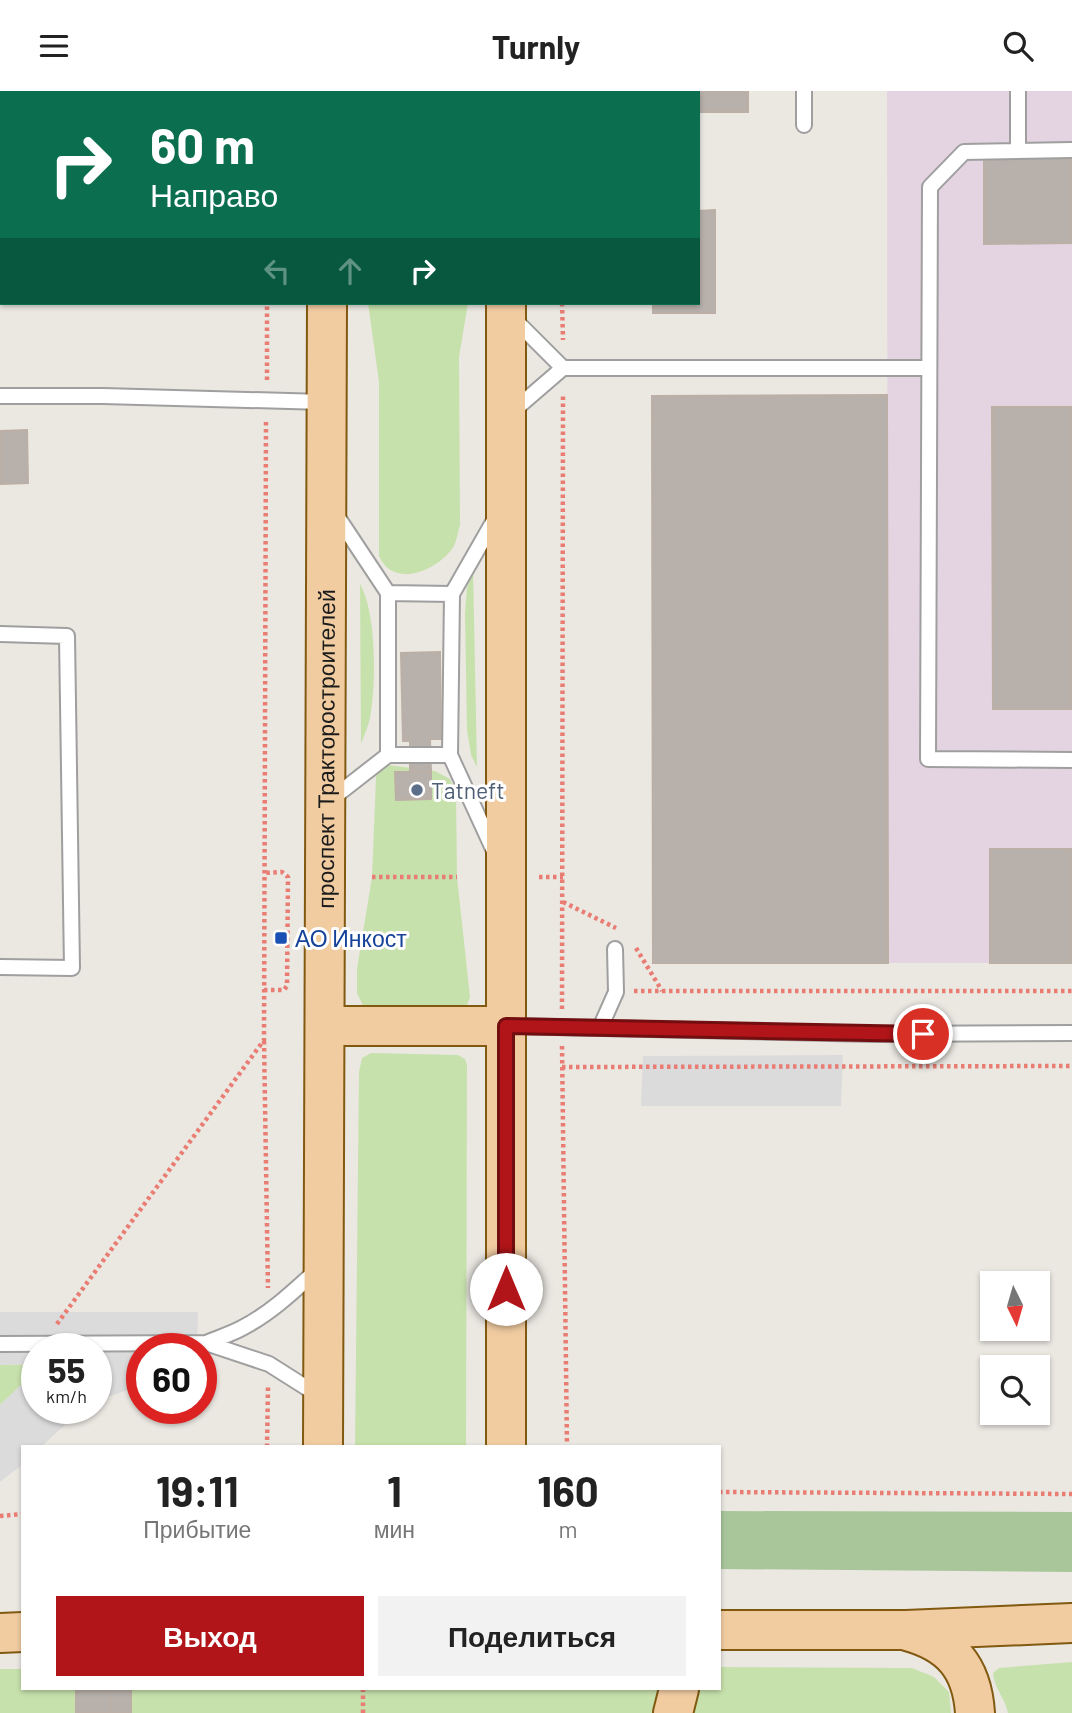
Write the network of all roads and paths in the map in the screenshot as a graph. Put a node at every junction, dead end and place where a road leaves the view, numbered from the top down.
1 (804, 91) edge
2 (1018, 91) edge
3 (804, 125) dead end
4 (1018, 150) junction
5 (1072, 151) edge
6 (267, 305) edge
7 (327, 305) edge
8 (562, 305) edge
9 (506, 307) edge
10 (563, 337) dead end
11 (563, 368) junction
12 (928, 368) junction
13 (267, 384) dead end
14 (0, 396) edge
15 (563, 397) dead end
16 (327, 402) junction
17 (266, 417) dead end
18 (506, 418) junction
19 (505, 499) junction
20 (326, 500) junction
21 (388, 593) junction
22 (452, 594) junction
23 (0, 634) edge
24 (388, 755) junction
25 (450, 755) junction
26 (1072, 759) edge
27 (325, 804) junction
28 (264, 873) junction
29 (372, 877) dead end
30 (457, 877) dead end
31 (518, 877) junction
32 (563, 877) junction
33 (615, 949) dead end
34 (0, 967) edge
35 (264, 991) junction
36 (1072, 991) edge
37 (616, 992) junction
38 (562, 1016) dead end
39 (325, 1026) junction
40 (506, 1026) junction
41 (600, 1028) junction
42 (1072, 1033) edge
43 (264, 1040) junction
44 (562, 1044) dead end
45 (562, 1066) junction
46 (1072, 1066) edge
47 (324, 1263) junction
48 (268, 1290) dead end
49 (51, 1333) edge
50 (217, 1339) edge
51 (0, 1344) edge
52 (21, 1344) edge
53 (217, 1347) edge
54 (268, 1388) dead end
55 (324, 1399) junction
56 (267, 1445) edge
57 (323, 1445) edge
58 (506, 1445) edge
59 (567, 1445) edge
60 (721, 1492) edge
61 (1072, 1493) edge
62 (21, 1514) edge
63 (0, 1515) edge
64 (1072, 1623) edge
65 (906, 1630) junction
66 (725, 1634) edge
67 (363, 1690) edge
68 (679, 1690) edge
69 (363, 1713) edge
70 (673, 1713) edge
71 (975, 1713) edge

1 - 3 lane
2 - 4 lane
4 - 5 lane
4 - 12 lane
6 - 13 path
7 - 16 main road, проспект Тракторостроителей
8 - 10 path
9 - 11 lane
9 - 18 main road
11 - 12 lane
11 - 18 lane
12 - 26 lane
14 - 16 lane
15 - 32 path
16 - 20 main road, проспект Тракторостроителей
17 - 28 path
18 - 19 main road
19 - 22 lane
19 - 31 main road
20 - 21 lane
20 - 27 main road, проспект Тракторостроителей
21 - 22 lane
21 - 24 lane
22 - 25 lane
23 - 34 lane
24 - 25 lane
24 - 27 lane
25 - 31 lane
27 - 39 main road, проспект Тракторостроителей
28 - 35 path
28 - 35 path
29 - 30 path
31 - 32 path
31 - 40 main road
32 - 38 path
33 - 37 lane
35 - 43 path
36 - 37 path
37 - 41 lane
39 - 40 main road
39 - 47 main road, проспект Тракторостроителей
40 - 41 lane
40 - 58 main road
41 - 42 lane
43 - 48 path
43 - 49 path
44 - 45 path
45 - 46 path
45 - 59 path
47 - 50 lane
47 - 55 main road, проспект Тракторостроителей
51 - 52 lane
53 - 55 lane
54 - 56 path
55 - 57 main road, проспект Тракторостроителей
60 - 61 path
62 - 63 path
64 - 65 main road
65 - 66 main road
65 - 71 main road
67 - 69 path
68 - 70 main road

